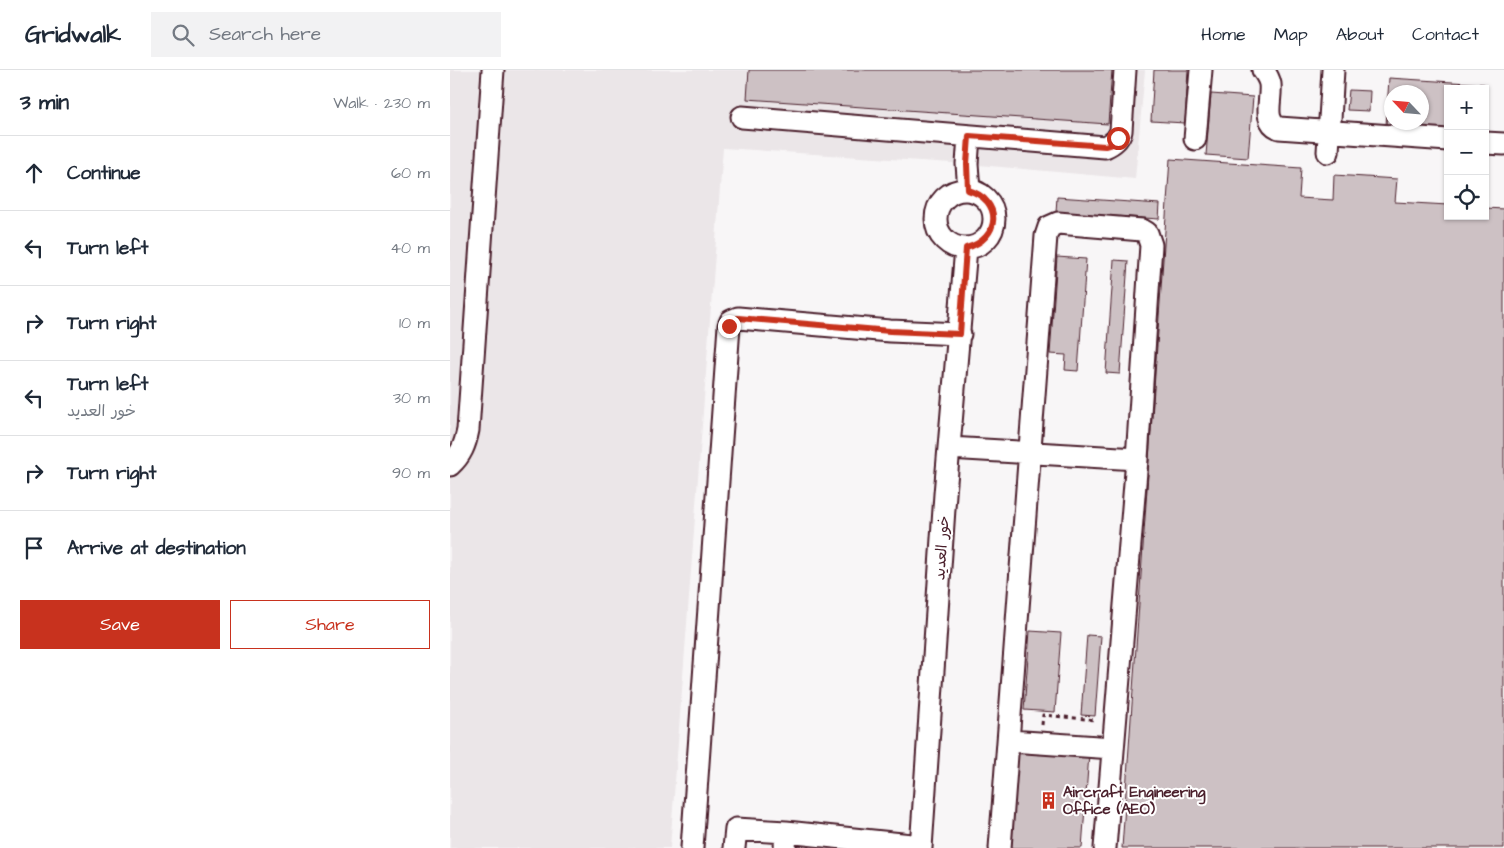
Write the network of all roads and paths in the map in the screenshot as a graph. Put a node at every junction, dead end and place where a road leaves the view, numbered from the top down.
1 (493, 70) edge
2 (1125, 70) edge
3 (1200, 70) edge
4 (1263, 70) edge
5 (1333, 70) edge
6 (742, 117) dead end
7 (969, 136) junction
8 (1196, 138) dead end
9 (1444, 140) edge
10 (1329, 142) junction
11 (1489, 143) edge
12 (1504, 144) edge
13 (968, 190) junction
14 (966, 248) junction
15 (960, 334) junction
16 (949, 448) junction
17 (1031, 453) junction
18 (1137, 459) junction
19 (450, 465) edge
20 (1117, 715) junction
21 (1008, 741) junction
22 (1039, 743) junction
23 (1113, 748) junction
24 (785, 840) edge
25 (838, 843) edge
26 (892, 845) edge
27 (921, 847) edge
28 (692, 848) edge
29 (734, 848) edge
30 (1000, 848) edge
31 (1105, 848) edge

1 - 19 street
2 - 7 street
3 - 8 street
4 - 10 street
5 - 10 street
6 - 7 street
7 - 13 street
9 - 10 street
11 - 12 street
13 - 14 street
13 - 14 street
14 - 15 street, خور العديد
15 - 16 street, خور العديد
15 - 28 street
16 - 17 street
16 - 27 street, خور العديد
17 - 18 street
17 - 18 street
17 - 21 street
18 - 20 street
20 - 22 path
20 - 23 street
21 - 22 street
21 - 30 street
22 - 23 street
23 - 31 street
24 - 25 street
24 - 29 street
25 - 26 street
26 - 27 street

